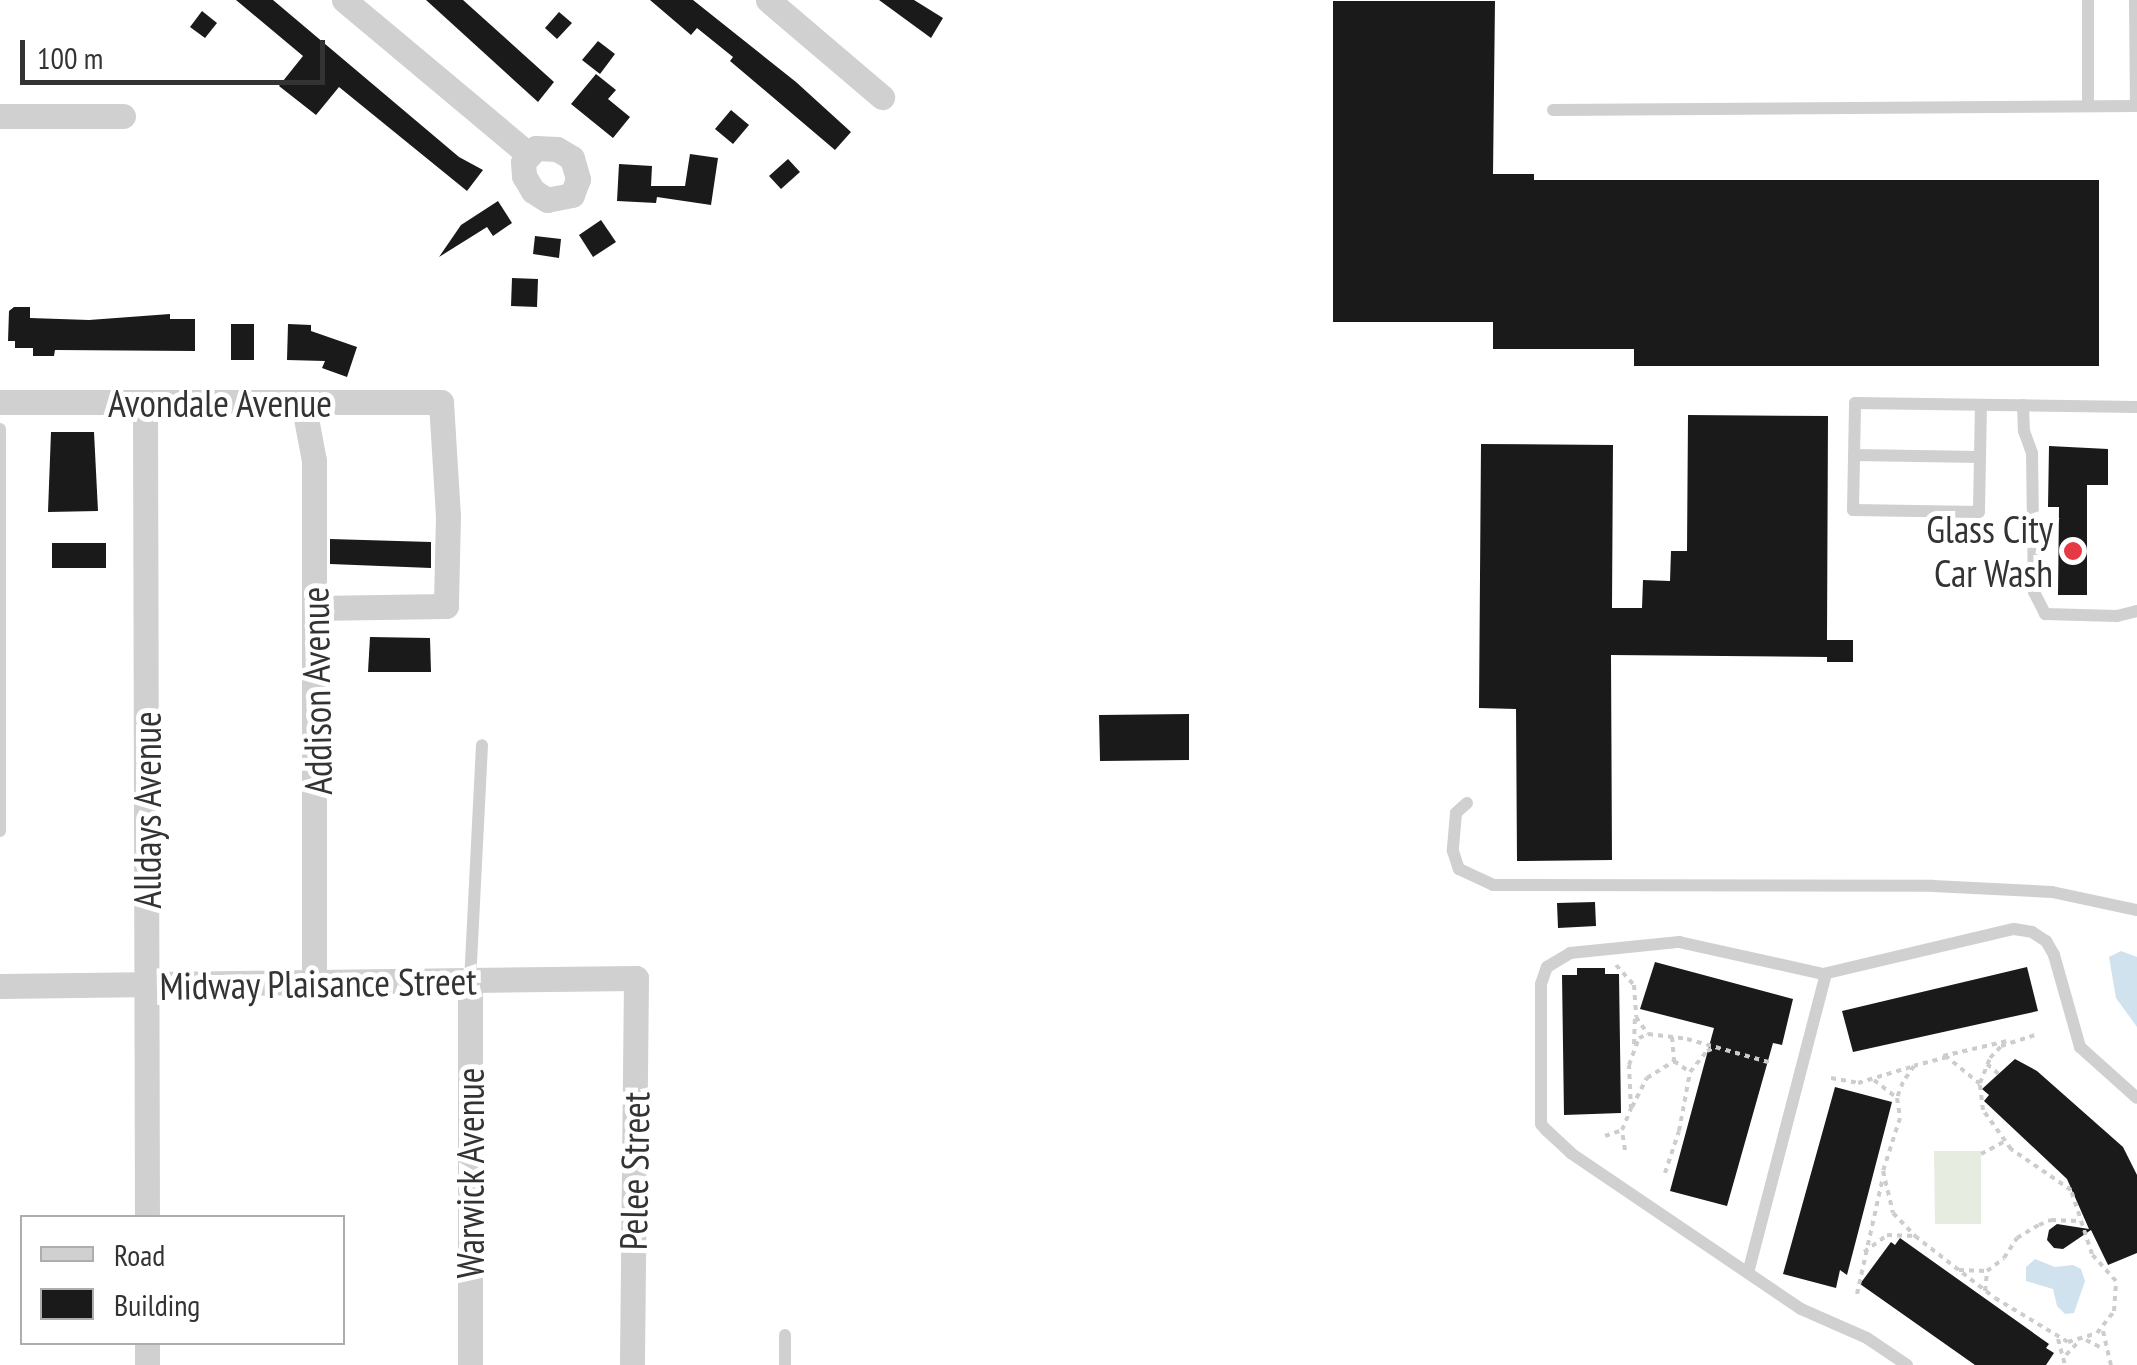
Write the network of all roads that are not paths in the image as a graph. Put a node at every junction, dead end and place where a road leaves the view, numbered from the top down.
1 (768, 0) edge
2 (2088, 0) edge
3 (2135, 0) edge
4 (350, 2) edge
5 (882, 96) dead end
6 (2088, 105) junction
7 (2136, 106) edge
8 (1553, 110) dead end
9 (0, 116) edge
10 (123, 116) dead end
11 (527, 153) dead end
12 (1, 402) edge
13 (302, 402) junction
14 (145, 403) junction
15 (1981, 405) junction
16 (2024, 405) junction
17 (2137, 407) edge
18 (0, 427) edge
19 (1854, 455) junction
20 (1980, 457) junction
21 (314, 608) junction
22 (2137, 610) edge
23 (482, 746) dead end
24 (1467, 803) dead end
25 (0, 832) edge
26 (2137, 910) edge
27 (1826, 974) junction
28 (636, 978) joint
29 (314, 982) junction
30 (470, 982) junction
31 (147, 984) junction
32 (0, 986) edge
33 (2137, 1098) edge
34 (147, 1215) edge
35 (1748, 1273) junction
36 (785, 1335) dead end
37 (470, 1365) edge
38 (632, 1365) edge
39 (785, 1365) edge
40 (1907, 1365) edge

1 - 5 street
2 - 6 lane
3 - 7 lane
4 - 11 street
6 - 7 lane
6 - 8 lane
9 - 10 street
12 - 14 street, Avondale Avenue
12 - 18 lane
13 - 14 street, Avondale Avenue
13 - 21 street, Addison Avenue
13 - 21 street, Avondale Avenue
14 - 31 street, Alldays Avenue
15 - 16 lane
15 - 19 lane
15 - 20 lane
16 - 17 lane
16 - 22 lane
18 - 25 lane
19 - 20 lane
19 - 20 lane
21 - 29 street, Addison Avenue
23 - 30 lane
24 - 26 lane
27 - 33 lane
27 - 35 lane
27 - 35 lane
28 - 30 street, Midway Plaisance Street
28 - 38 street, Pelee Street
29 - 30 street, Midway Plaisance Street
29 - 31 street, Midway Plaisance Street
30 - 37 street, Warwick Avenue
31 - 32 street, Midway Plaisance Street
31 - 34 street, Alldays Avenue
35 - 40 lane
36 - 39 lane

